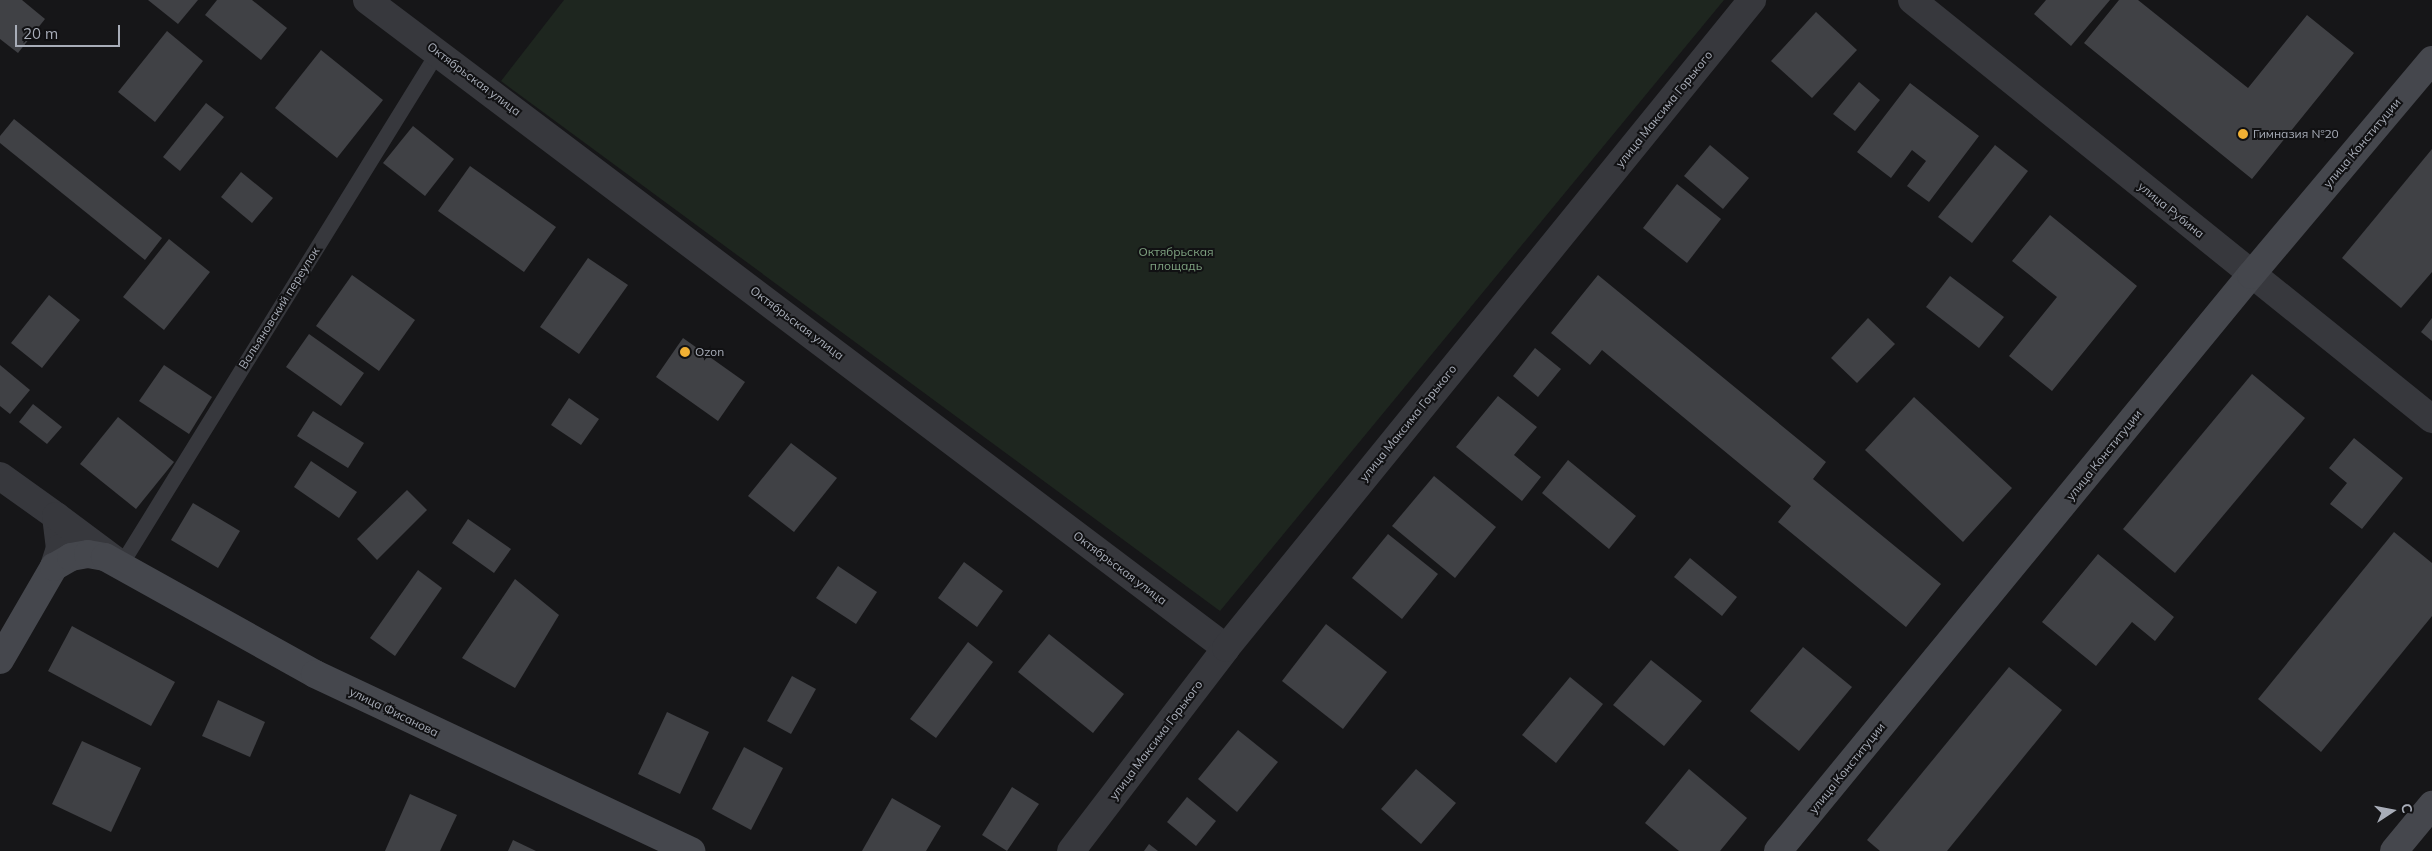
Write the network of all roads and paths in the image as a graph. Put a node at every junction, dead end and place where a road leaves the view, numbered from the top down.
1 (367, 0) edge
2 (1752, 0) edge
3 (1912, 0) edge
4 (438, 51) junction
5 (2432, 60) edge
6 (2251, 275) junction
7 (2432, 419) edge
8 (0, 476) edge
9 (56, 516) junction
10 (113, 561) junction
11 (54, 567) junction
12 (1226, 648) junction
13 (0, 660) edge
14 (2432, 805) edge
15 (691, 851) edge
16 (1071, 851) edge
17 (1778, 851) edge
18 (2394, 851) edge

1 - 4 street, Октябрьская улица
2 - 12 street, улица Максима Горького
3 - 6 street, улица Рубина
4 - 10 lane, Вальяновский переулок
4 - 12 street, Октябрьская улица
5 - 6 street, улица Конституции
6 - 7 street, улица Рубина
6 - 17 street, улица Конституции
8 - 9 street
9 - 10 street
9 - 11 street
10 - 11 street
10 - 15 street, улица Фисанова
11 - 13 street
12 - 16 street, улица Максима Горького
14 - 18 street

